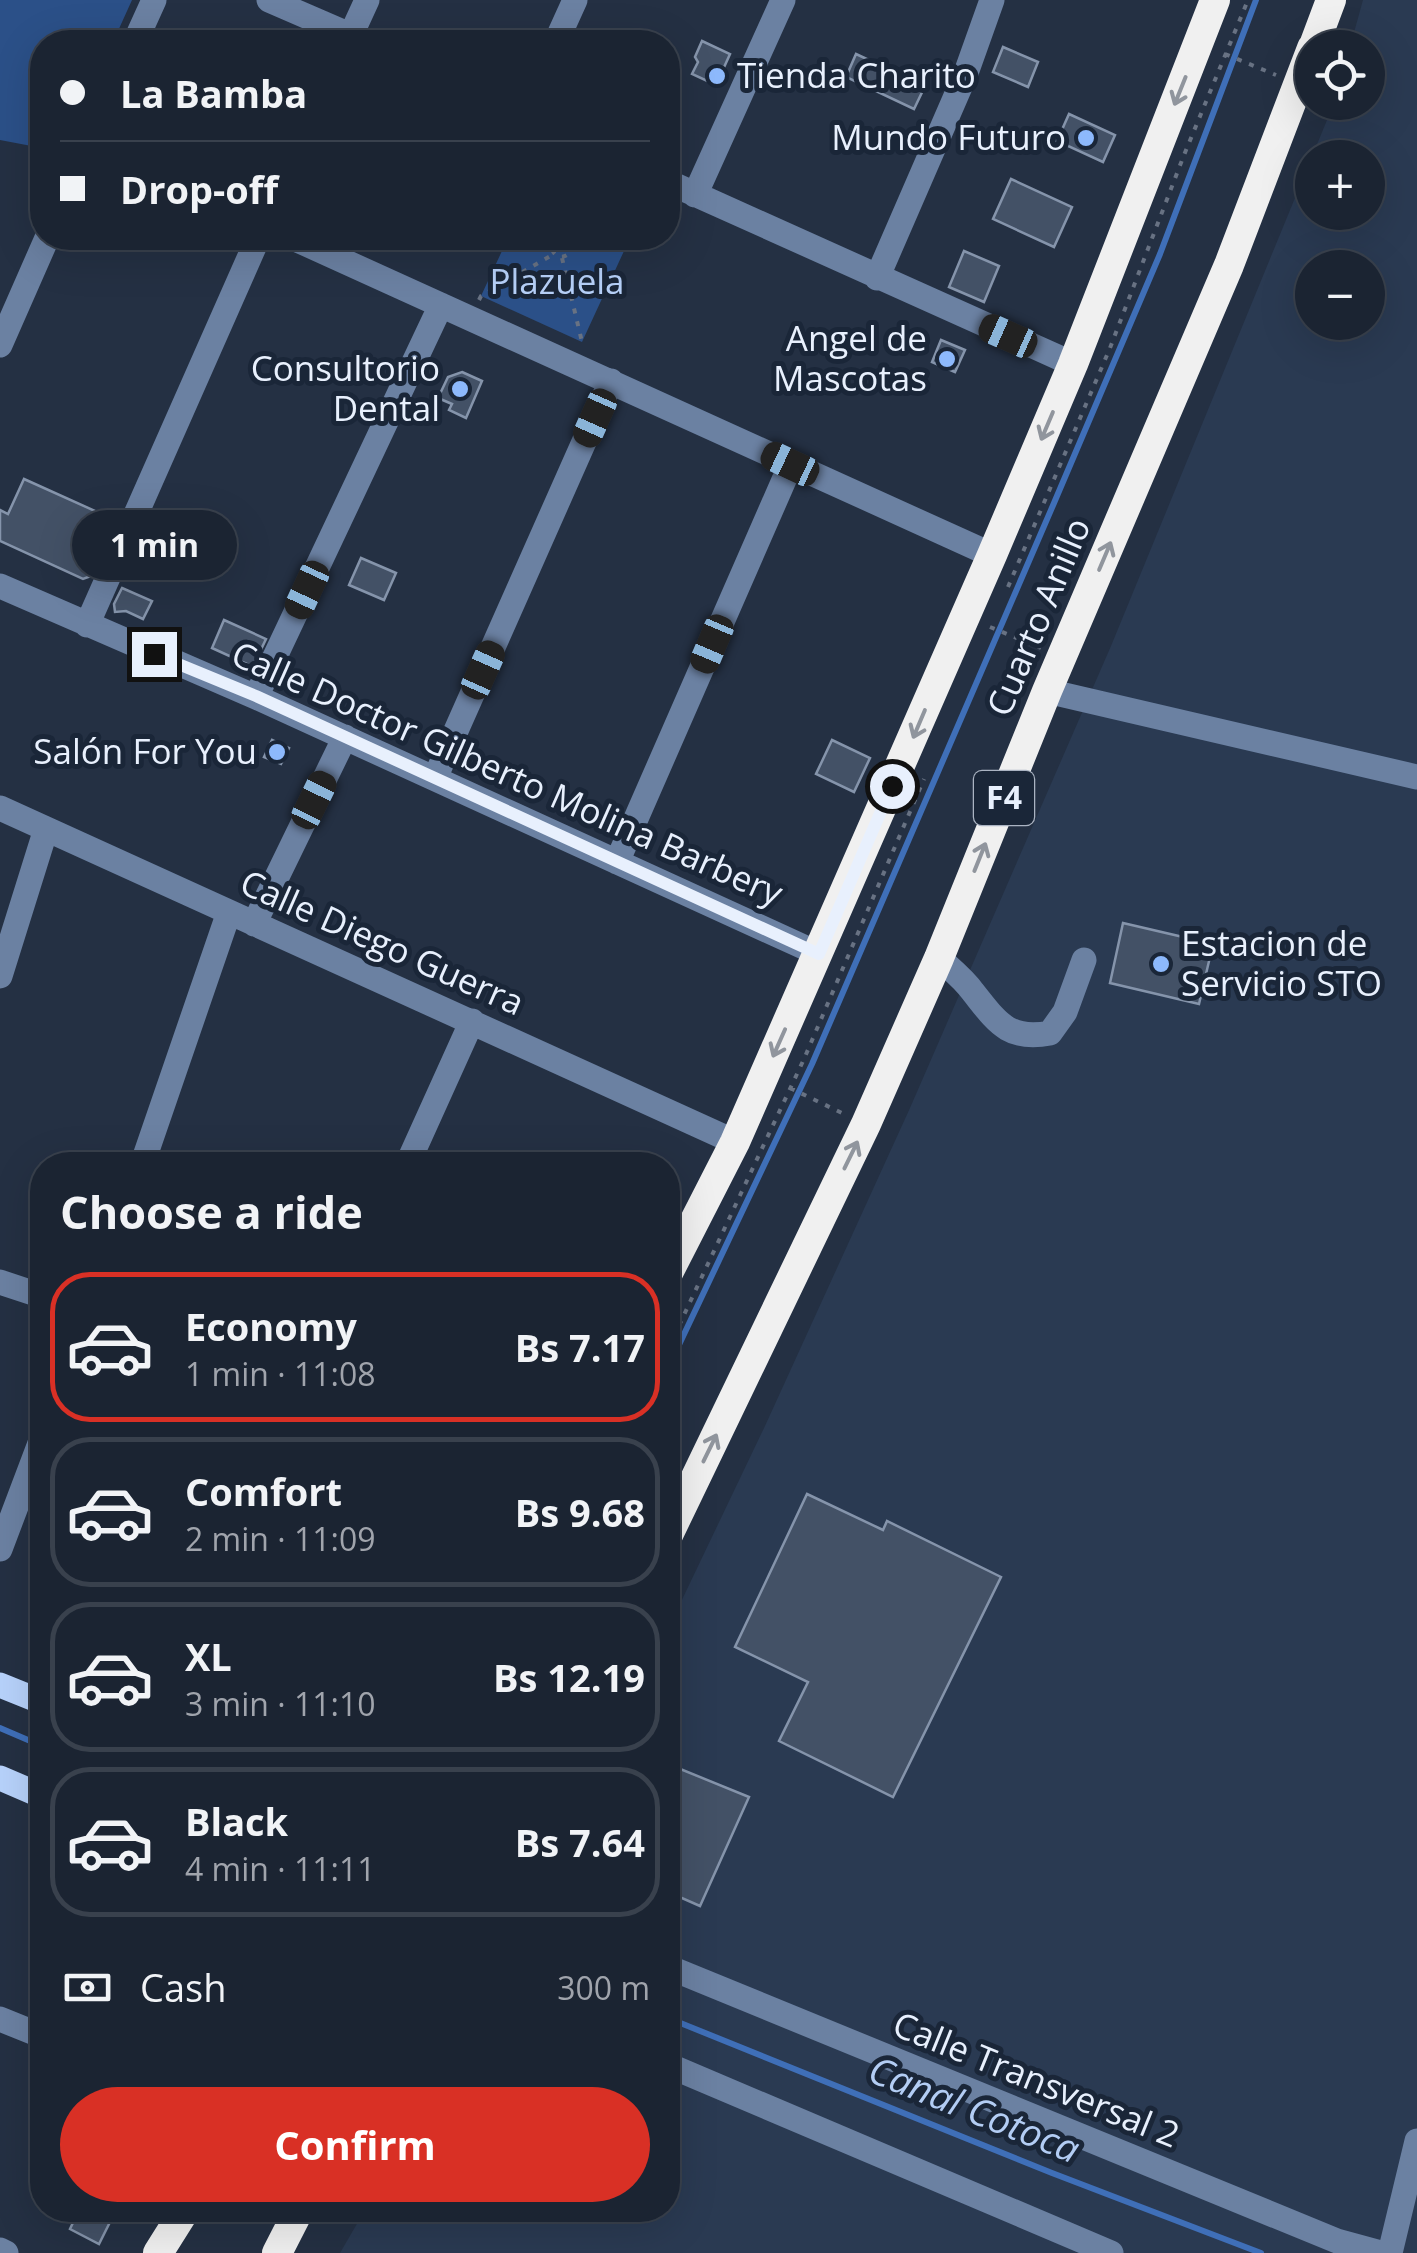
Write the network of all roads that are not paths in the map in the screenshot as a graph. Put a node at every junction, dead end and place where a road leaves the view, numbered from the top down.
1 (154, 0) edge
2 (269, 0) edge
3 (366, 0) edge
4 (575, 0) edge
5 (783, 0) edge
6 (992, 0) edge
7 (1215, 0) edge
8 (1331, 0) edge
9 (140, 30) edge
10 (338, 30) edge
11 (361, 30) edge
12 (561, 30) edge
13 (1319, 30) edge
14 (1295, 92) edge
15 (680, 188) edge
16 (695, 195) junction
17 (42, 250) edge
18 (253, 250) edge
19 (319, 250) edge
20 (877, 278) junction
21 (442, 305) junction
22 (0, 346) edge
23 (1072, 364) junction
24 (612, 381) junction
25 (790, 464) junction
26 (992, 555) junction
27 (0, 586) edge
28 (86, 625) junction
29 (1047, 691) junction
30 (256, 696) junction
31 (344, 737) junction
32 (1417, 777) edge
33 (435, 778) junction
34 (0, 808) edge
35 (46, 829) junction
36 (616, 862) junction
37 (230, 912) junction
38 (254, 924) junction
39 (819, 954) junction
40 (939, 958) junction
41 (1084, 960) dead end
42 (0, 976) edge
43 (472, 1022) junction
44 (735, 1142) junction
45 (147, 1152) edge
46 (413, 1152) edge
47 (680, 1249) edge
48 (0, 1282) edge
49 (30, 1292) edge
50 (30, 1470) edge
51 (680, 1510) edge
52 (0, 1549) edge
53 (0, 1686) edge
54 (30, 1697) edge
55 (0, 1778) edge
56 (30, 1791) edge
57 (680, 1972) edge
58 (0, 2019) edge
59 (30, 2031) edge
60 (680, 2071) edge
61 (1417, 2140) edge
62 (293, 2222) edge
63 (276, 2253) edge
64 (1111, 2253) edge
65 (1381, 2253) edge
66 (1390, 2253) edge

1 - 9 street
2 - 10 street
3 - 11 street
4 - 12 street
5 - 16 street
6 - 20 street
7 -> 23 highway, Cuarto Anillo
8 - 13 highway, Cuarto Anillo / F4
29 -> 14 highway, Cuarto Anillo / F4
15 - 16 street
16 - 20 street
17 - 22 street
18 - 28 street
19 - 21 street
20 - 23 street
21 - 24 street
21 - 30 street
23 -> 26 highway, Cuarto Anillo
24 - 25 street
24 - 33 street
25 - 26 street
25 - 36 street
26 -> 39 highway, Cuarto Anillo
27 - 28 street, Calle Doctor Gilberto Molina Barbery
28 - 30 street, Calle Doctor Gilberto Molina Barbery
29 - 32 street
40 -> 29 highway, Cuarto Anillo / F4
30 - 31 street, Calle Doctor Gilberto Molina Barbery
31 - 33 street, Calle Doctor Gilberto Molina Barbery
31 - 38 street
33 - 36 street, Calle Doctor Gilberto Molina Barbery
34 - 35 street, Calle Diego Guerra
35 - 37 street, Calle Diego Guerra
35 - 42 street
36 - 39 street, Calle Doctor Gilberto Molina Barbery
37 - 38 street, Calle Diego Guerra
37 - 45 street
38 - 43 street, Calle Diego Guerra
39 -> 44 highway, Cuarto Anillo
40 - 41 street
51 -> 40 highway, Cuarto Anillo / F4
43 - 44 street, Calle Diego Guerra
43 - 46 street
44 - 47 highway, Cuarto Anillo
48 - 49 street
50 - 52 street
53 - 54 main road
55 - 56 main road
57 - 65 street, Calle Transversal 2
58 - 59 street
60 - 64 street
61 - 66 street
62 - 63 highway

